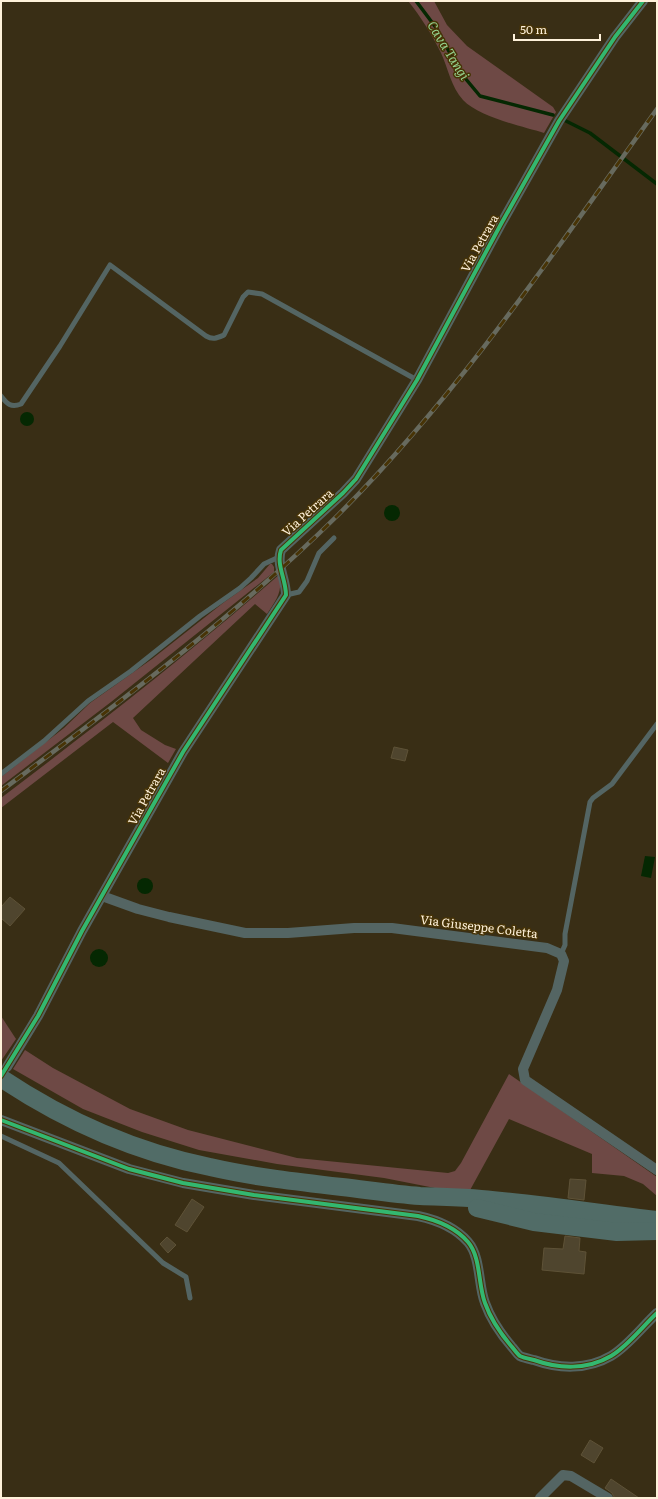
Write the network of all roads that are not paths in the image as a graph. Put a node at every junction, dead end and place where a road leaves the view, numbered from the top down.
1 (643, 1) edge
2 (417, 380) junction
3 (1, 396) edge
4 (334, 538) dead end
5 (279, 557) junction
6 (286, 595) junction
7 (657, 724) edge
8 (1, 774) edge
9 (102, 896) junction
10 (561, 954) junction
11 (4, 1073) edge
12 (1, 1120) edge
13 (1, 1136) edge
14 (657, 1170) edge
15 (420, 1196) junction
16 (477, 1208) junction
17 (657, 1220) edge
18 (657, 1228) edge
19 (657, 1231) edge
20 (190, 1298) dead end
21 (657, 1313) edge
22 (540, 1498) edge
23 (608, 1498) edge

1 - 2 street, Via Petrara
2 - 3 lane
2 - 5 street, Via Petrara
4 - 6 lane
5 - 6 street
5 - 8 lane
6 - 9 street, Via Petrara
7 - 10 lane
9 - 10 street, Via Giuseppe Coletta
9 - 11 street, Via Petrara
10 - 14 street
11 - 15 highway
12 - 21 street
13 - 20 lane
15 - 16 highway
15 - 17 highway
16 - 18 highway
16 - 19 highway
22 - 23 street

